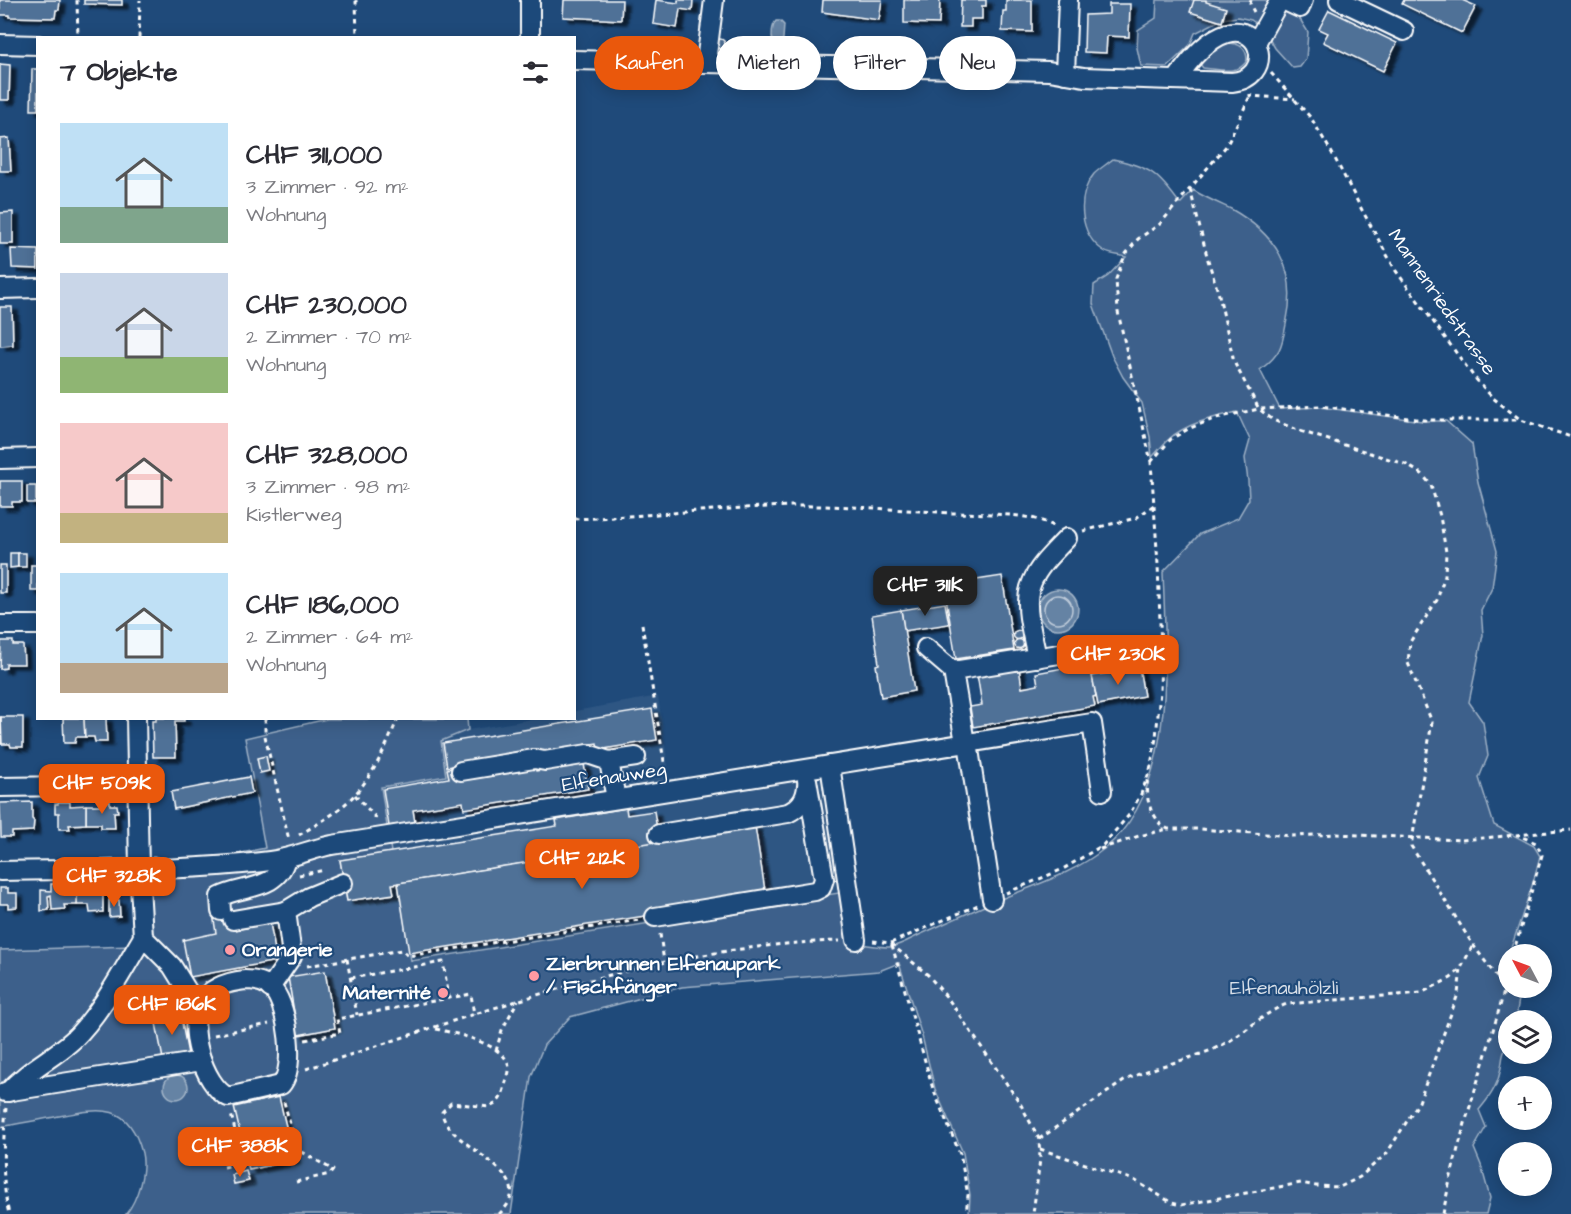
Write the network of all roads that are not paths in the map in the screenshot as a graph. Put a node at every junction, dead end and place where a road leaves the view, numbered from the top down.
1 (530, 0) edge
2 (714, 0) edge
3 (1068, 0) edge
4 (1281, 0) edge
5 (1303, 0) edge
6 (1339, 0) edge
7 (1375, 8) edge
8 (1404, 32) dead end
9 (530, 36) edge
10 (1256, 43) junction
11 (0, 44) edge
12 (36, 45) edge
13 (576, 60) edge
14 (706, 62) junction
15 (1065, 74) junction
16 (1176, 80) junction
17 (0, 288) edge
18 (36, 288) edge
19 (36, 458) edge
20 (0, 459) edge
21 (1067, 538) road end
22 (0, 625) edge
23 (36, 625) edge
24 (926, 648) dead end
25 (1084, 650) dead end
26 (1037, 658) junction
27 (953, 671) junction
28 (136, 720) edge
29 (966, 743) junction
30 (636, 757) dead end
31 (609, 761) junction
32 (830, 765) junction
33 (461, 771) dead end
34 (806, 775) junction
35 (138, 785) junction
36 (0, 787) edge
37 (1102, 791) dead end
38 (616, 799) junction
39 (659, 834) dead end
40 (287, 850) junction
41 (139, 868) junction
42 (0, 871) edge
43 (343, 883) dead end
44 (992, 899) dead end
45 (286, 911) junction
46 (658, 925) road end
47 (143, 937) junction
48 (856, 940) road end
49 (270, 988) junction
50 (198, 1008) junction
51 (202, 1061) junction
52 (5, 1096) edge

1 - 9 street
2 - 14 street
3 - 15 street
4 - 5 street
4 - 10 street
6 - 7 street
7 - 8 street
10 - 16 street
10 - 16 street
11 - 12 street
13 - 14 street
14 - 15 street
15 - 16 street
17 - 18 street
19 - 20 street
21 - 26 street
22 - 23 street
24 - 27 street
25 - 26 street
26 - 27 street
27 - 29 street
28 - 35 street
29 - 32 street, Elfenauweg
29 - 37 street, Elfenauweg
29 - 44 street
30 - 31 street
31 - 33 street
31 - 38 street
32 - 34 street, Elfenauweg
32 - 48 street
34 - 38 street, Elfenauweg
34 - 39 street
34 - 46 street
35 - 36 street
35 - 41 street
38 - 40 street, Elfenauweg
40 - 41 street, Elfenauweg
40 - 45 street
41 - 42 street, Elfenauweg
41 - 47 street
43 - 45 street
45 - 49 street
47 - 50 street
47 - 52 street
49 - 50 street
49 - 51 street
50 - 51 street
51 - 52 street

